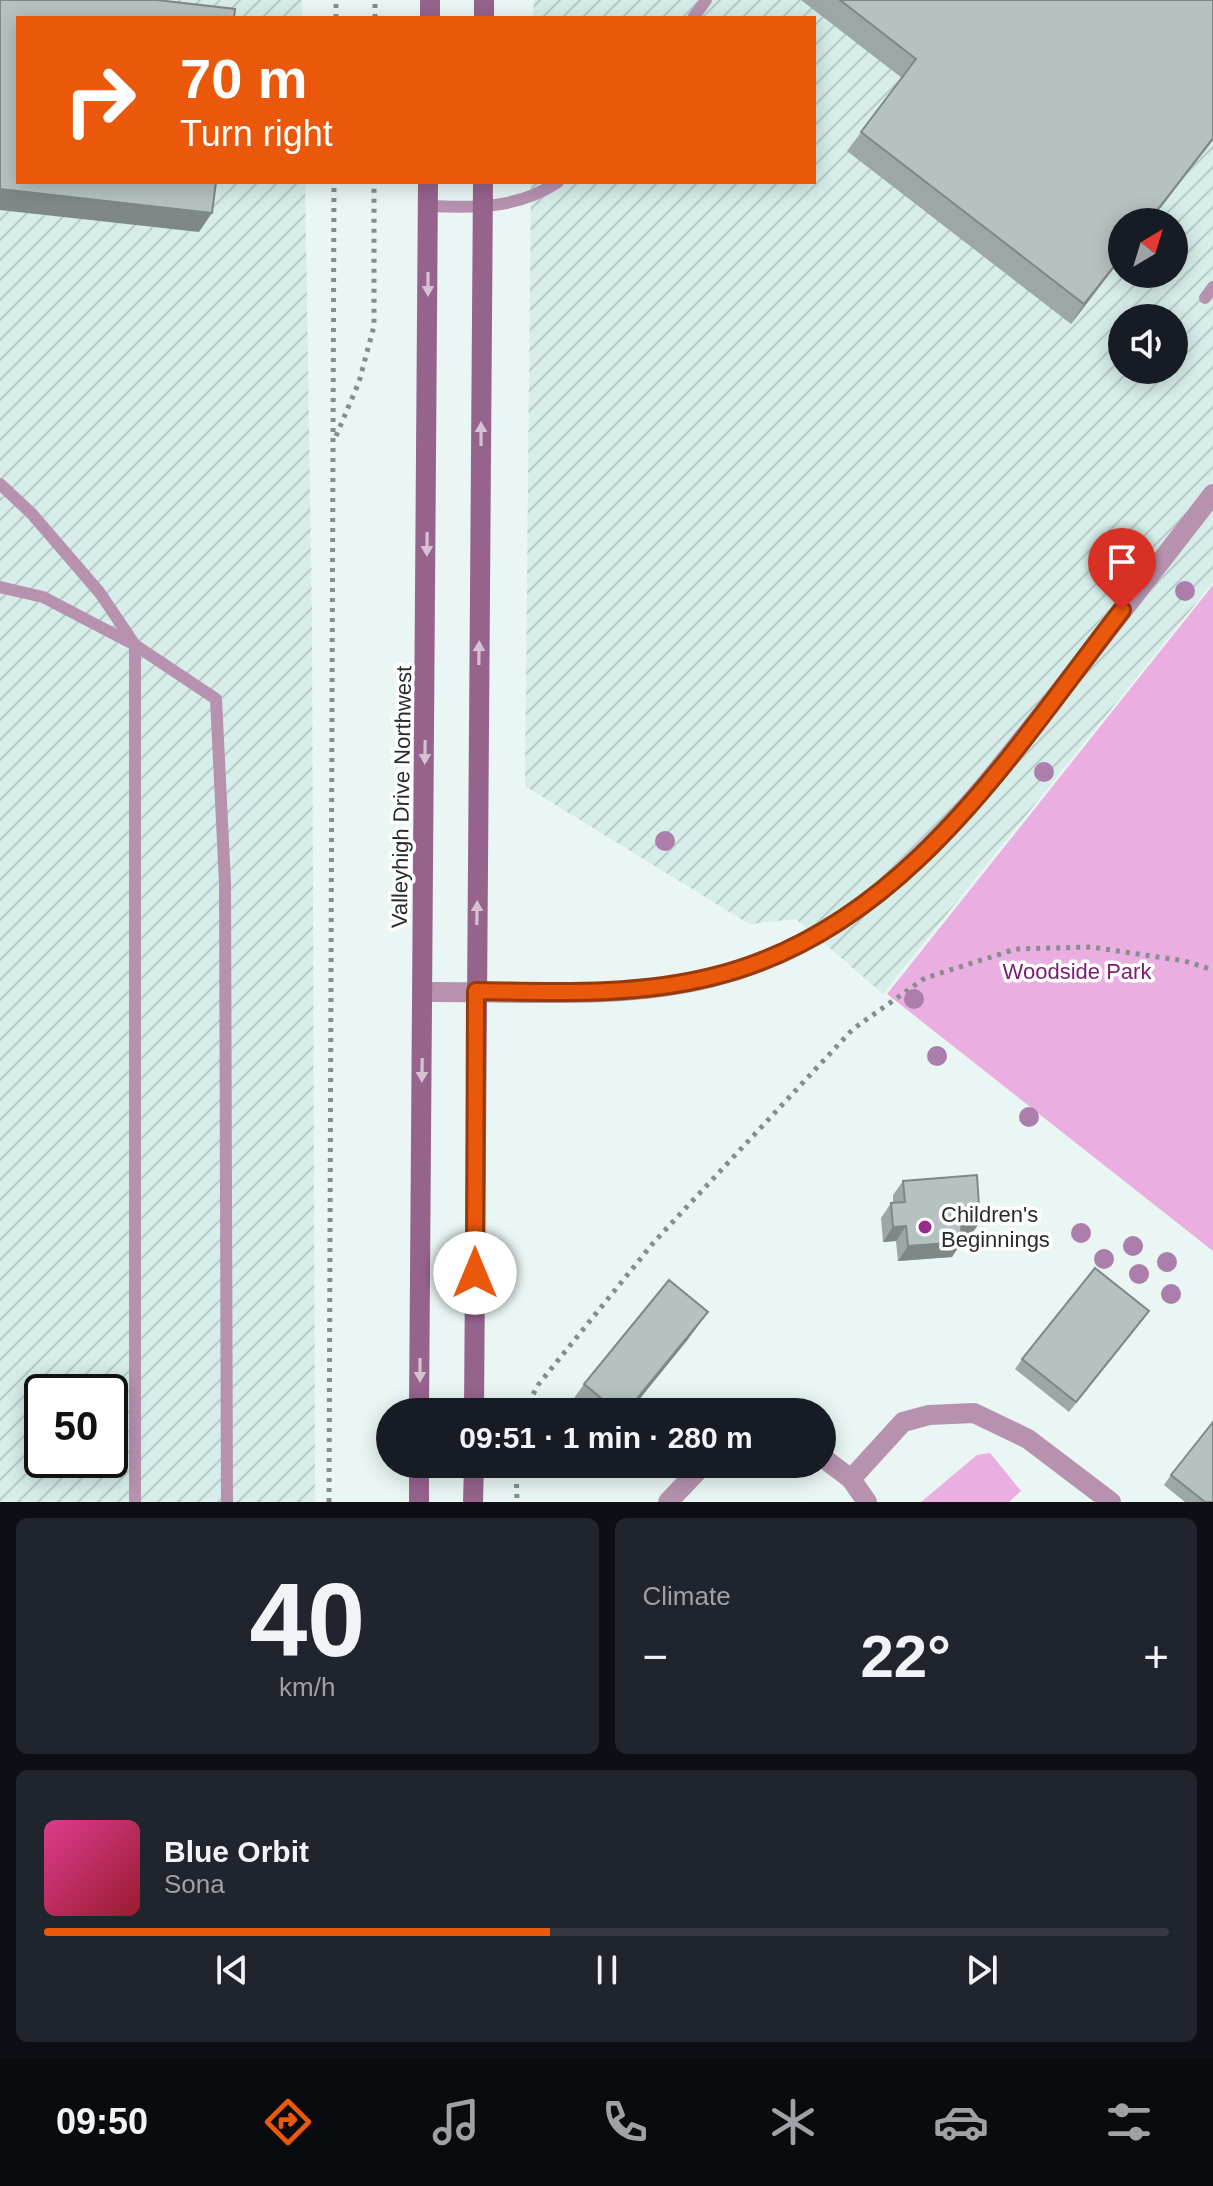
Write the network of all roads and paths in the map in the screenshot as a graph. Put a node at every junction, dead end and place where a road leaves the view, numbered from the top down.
1 (334, 184) edge
2 (374, 184) edge
3 (428, 184) edge
4 (483, 184) edge
5 (555, 184) edge
6 (428, 206) junction
7 (483, 208) junction
8 (334, 440) junction
9 (0, 484) edge
10 (1213, 494) edge
11 (0, 587) edge
12 (135, 645) junction
13 (1213, 970) edge
14 (476, 991) junction
15 (423, 992) junction
16 (419, 1398) edge
17 (474, 1398) edge
18 (531, 1398) edge
19 (836, 1468) edge
20 (419, 1478) edge
21 (474, 1478) edge
22 (516, 1478) edge
23 (691, 1478) edge
24 (851, 1479) junction
25 (135, 1502) edge
26 (227, 1502) edge
27 (329, 1502) edge
28 (419, 1502) edge
29 (473, 1502) edge
30 (517, 1502) edge
31 (668, 1502) edge
32 (867, 1502) edge
33 (1111, 1502) edge

1 - 8 path
2 - 8 path
3 - 6 main road, Valleyhigh Drive Northwest
4 - 7 main road
5 - 7 lane
6 - 7 lane
6 -> 15 main road, Valleyhigh Drive Northwest
14 -> 7 main road
8 - 27 path
9 - 12 lane
10 - 14 street
11 - 12 lane
12 - 25 lane
12 - 26 lane
13 - 18 path
14 - 15 street
14 - 17 main road
15 -> 16 main road, Valleyhigh Drive Northwest
19 - 24 street
20 - 28 main road
21 - 29 main road
22 - 30 path
23 - 31 street
24 - 32 street
24 - 33 street

